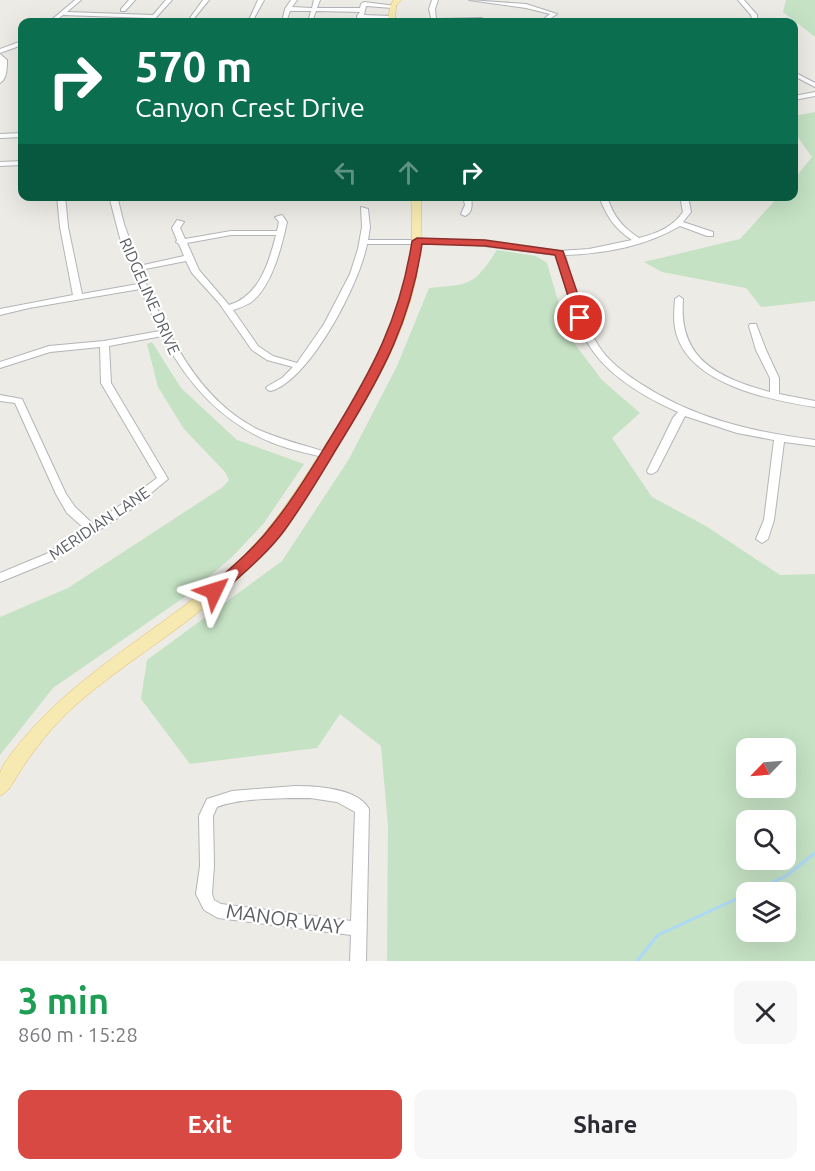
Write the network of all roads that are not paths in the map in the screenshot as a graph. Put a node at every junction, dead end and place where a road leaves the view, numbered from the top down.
1 (78, 0) edge
2 (132, 0) edge
3 (169, 0) edge
4 (206, 0) edge
5 (261, 0) edge
6 (294, 0) edge
7 (317, 0) edge
8 (435, 0) edge
9 (472, 0) edge
10 (741, 0) edge
11 (394, 2) edge
12 (288, 9) junction
13 (314, 9) junction
14 (63, 13) junction
15 (123, 13) junction
16 (361, 14) edge
17 (56, 18) edge
18 (120, 18) edge
19 (144, 18) edge
20 (154, 18) edge
21 (192, 18) edge
22 (252, 18) edge
23 (286, 18) edge
24 (311, 18) edge
25 (381, 18) edge
26 (391, 18) edge
27 (433, 18) edge
28 (548, 18) edge
29 (754, 18) edge
30 (18, 44) edge
31 (0, 51) edge
32 (0, 56) edge
33 (798, 76) edge
34 (0, 81) edge
35 (815, 85) edge
36 (815, 94) edge
37 (798, 97) edge
38 (18, 135) edge
39 (0, 136) edge
40 (18, 163) edge
41 (0, 164) edge
42 (62, 201) edge
43 (114, 201) edge
44 (416, 201) edge
45 (468, 201) edge
46 (604, 201) edge
47 (685, 201) edge
48 (364, 209) dead end
49 (465, 214) dead end
50 (279, 217) dead end
51 (180, 222) dead end
52 (679, 223) junction
53 (281, 232) junction
54 (710, 234) dead end
55 (364, 240) junction
56 (417, 241) junction
57 (638, 241) junction
58 (180, 242) junction
59 (560, 253) junction
60 (187, 256) junction
61 (134, 267) junction
62 (143, 286) junction
63 (78, 297) junction
64 (680, 300) dead end
65 (227, 309) junction
66 (0, 312) edge
67 (753, 326) dead end
68 (164, 333) junction
69 (104, 344) junction
70 (0, 365) edge
71 (298, 366) junction
72 (271, 388) dead end
73 (774, 396) junction
74 (0, 398) edge
75 (815, 404) edge
76 (683, 412) junction
77 (779, 439) junction
78 (815, 443) edge
79 (326, 454) junction
80 (652, 471) dead end
81 (93, 530) junction
82 (762, 539) dead end
83 (0, 578) edge
84 (0, 788) edge
85 (359, 929) junction
86 (358, 961) edge

1 - 14 street
2 - 15 street
3 - 20 street
4 - 21 street
5 - 22 street
6 - 12 street
7 - 13 street
8 - 27 street
9 - 28 street
10 - 29 street
11 - 16 street
11 - 26 main road
12 - 13 street
12 - 23 street
13 - 16 street
13 - 24 street
14 - 15 street
14 - 17 street
15 - 18 street
15 - 19 street
16 - 25 street
30 - 31 street
32 - 34 street
33 - 35 street
36 - 37 street
38 - 39 street
40 - 41 street
42 - 63 street
43 - 61 street, RIDGELINE DRIVE
44 - 56 main road
45 - 49 street
46 - 57 street
47 - 52 street
48 - 55 street
50 - 53 street
51 - 58 street
52 - 54 street
52 - 57 street
53 - 58 street
53 - 65 street
55 - 56 street
55 - 71 street
56 - 59 street
56 - 79 main road
57 - 59 street
58 - 60 street
59 - 76 street
60 - 61 street
60 - 65 street
61 - 62 street, RIDGELINE DRIVE
62 - 63 street
62 - 68 street, RIDGELINE DRIVE
63 - 66 street
64 - 73 street
65 - 71 street
67 - 73 street
68 - 69 street
68 - 79 street, RIDGELINE DRIVE
69 - 70 street
69 - 81 street, MERIDIAN LANE
71 - 72 street
73 - 75 street
74 - 81 street
76 - 77 street
76 - 80 street
77 - 78 street
77 - 82 street
79 - 84 main road
81 - 83 street, MERIDIAN LANE
85 - 85 street, MANOR WAY
85 - 86 street

